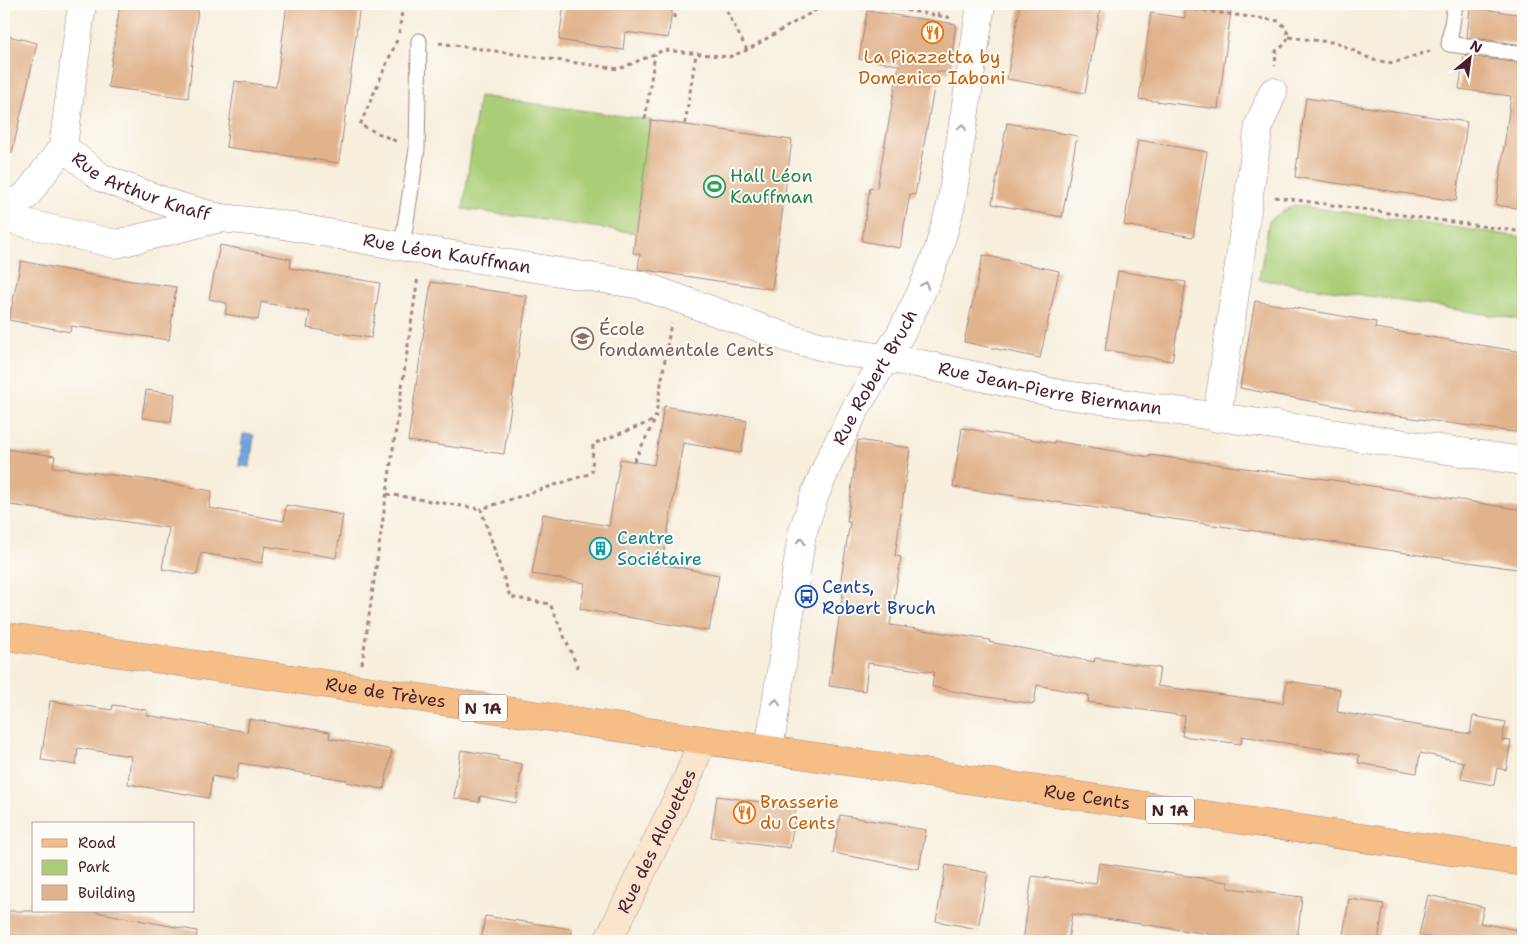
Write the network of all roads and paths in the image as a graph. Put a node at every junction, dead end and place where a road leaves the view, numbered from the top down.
1 (82, 4) edge
2 (676, 4) edge
3 (723, 4) edge
4 (826, 4) edge
5 (867, 4) edge
6 (940, 4) edge
7 (1156, 4) edge
8 (1455, 4) edge
9 (979, 13) edge
10 (938, 16) junction
11 (674, 18) dead end
12 (1289, 37) junction
13 (398, 38) dead end
14 (419, 41) joint
15 (1449, 44) junction
16 (747, 50) junction
17 (656, 53) junction
18 (696, 54) junction
19 (1523, 54) edge
20 (1273, 92) joint
21 (645, 119) dead end
22 (685, 124) dead end
23 (378, 134) dead end
24 (63, 147) junction
25 (1249, 193) junction
26 (4, 208) edge
27 (4, 218) edge
28 (221, 218) junction
29 (1523, 232) edge
30 (412, 249) junction
31 (675, 299) junction
32 (885, 358) junction
33 (1217, 418) junction
34 (655, 420) junction
35 (634, 461) dead end
36 (1523, 462) edge
37 (387, 494) junction
38 (481, 509) junction
39 (4, 636) edge
40 (578, 668) dead end
41 (359, 689) junction
42 (702, 740) junction
43 (769, 750) junction
44 (1523, 862) edge
45 (608, 941) edge

1 - 24 street, Rue Arthur Knaff
2 - 11 path
3 - 16 path
4 - 16 path
5 - 10 path
6 - 10 path
7 - 12 path
8 - 15 lane
9 - 10 path
32 -> 9 street, Rue Robert Bruch
12 - 15 path
12 - 20 path
13 - 23 path
14 - 17 path
14 - 30 lane
15 - 19 lane
16 - 18 path
17 - 18 path
17 - 21 path
18 - 22 path
20 - 25 street
24 - 26 street, Rue Arthur Knaff
24 - 28 street, Rue Arthur Knaff
25 - 29 path
25 - 33 street
27 - 28 street, Rue Léon Kauffman
28 - 30 street, Rue Léon Kauffman
30 - 31 street, Rue Léon Kauffman
30 - 37 path
31 - 32 street, Rue Léon Kauffman
31 - 34 path
32 - 33 street, Rue Jean-Pierre Biermann
43 -> 32 street, Rue Robert Bruch
33 - 36 street, Rue Jean-Pierre Biermann
34 - 35 path
34 - 38 path
37 - 38 path
37 - 41 path
38 - 40 path
39 - 41 main road, Rue de Trèves / N 1A
41 - 42 main road, Rue de Trèves / N 1A
42 - 43 main road, Rue de Trèves / N 1A
42 - 45 main road, Rue des Alouettes
43 - 44 main road, Rue Cents / N 1A

